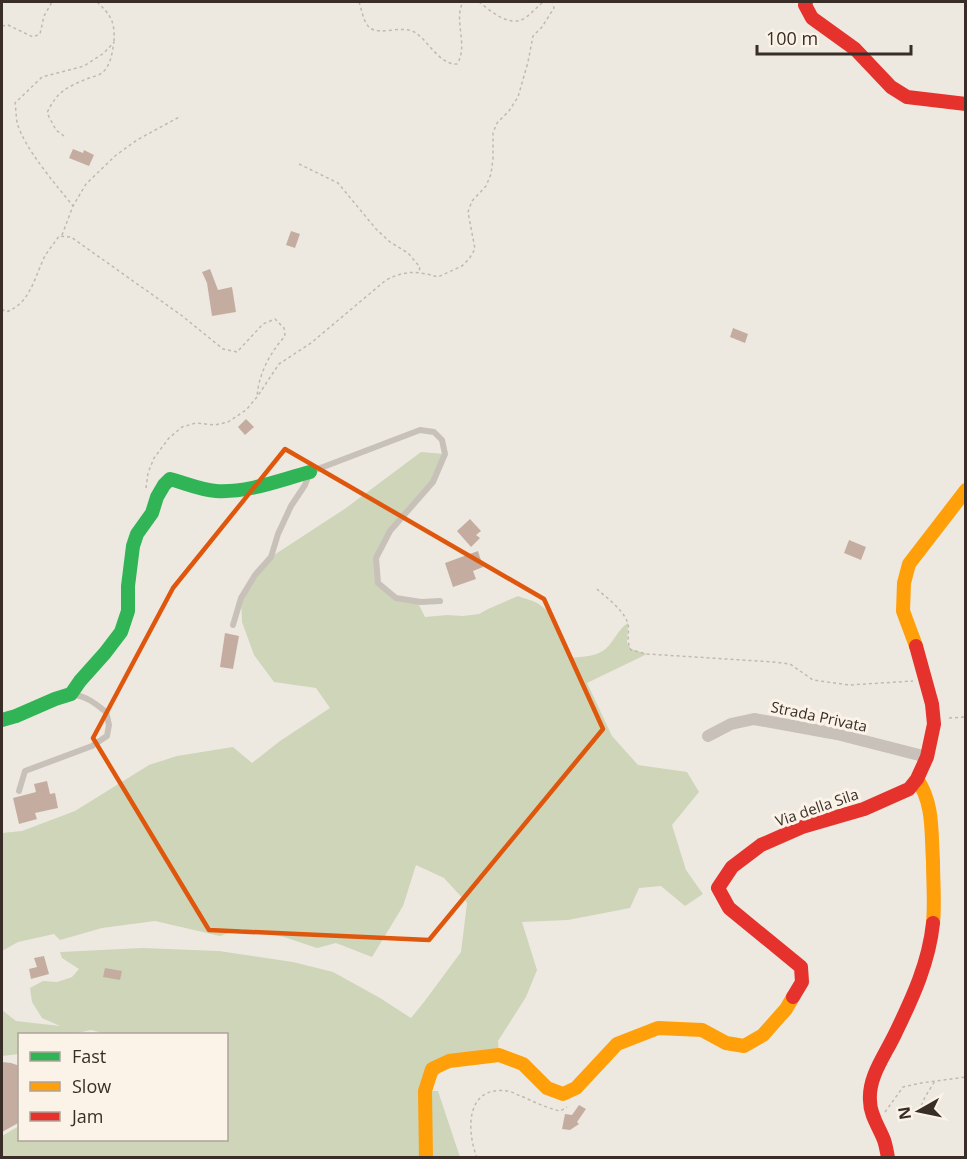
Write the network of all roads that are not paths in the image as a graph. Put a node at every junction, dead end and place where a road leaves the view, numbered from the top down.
1 (806, 2) edge
2 (966, 104) edge
3 (310, 472) junction
4 (966, 490) edge
5 (440, 601) dead end
6 (233, 625) dead end
7 (70, 694) junction
8 (2, 720) edge
9 (708, 736) dead end
10 (927, 757) junction
11 (917, 779) junction
12 (19, 790) dead end
13 (426, 1158) edge
14 (888, 1158) edge

1 - 2 main road
3 - 5 lane
3 - 6 lane
3 - 7 main road
4 - 10 main road
7 - 8 main road
7 - 12 lane
9 - 10 street, Strada Privata
10 - 11 main road
11 - 13 main road, Via della Sila
11 - 14 main road

